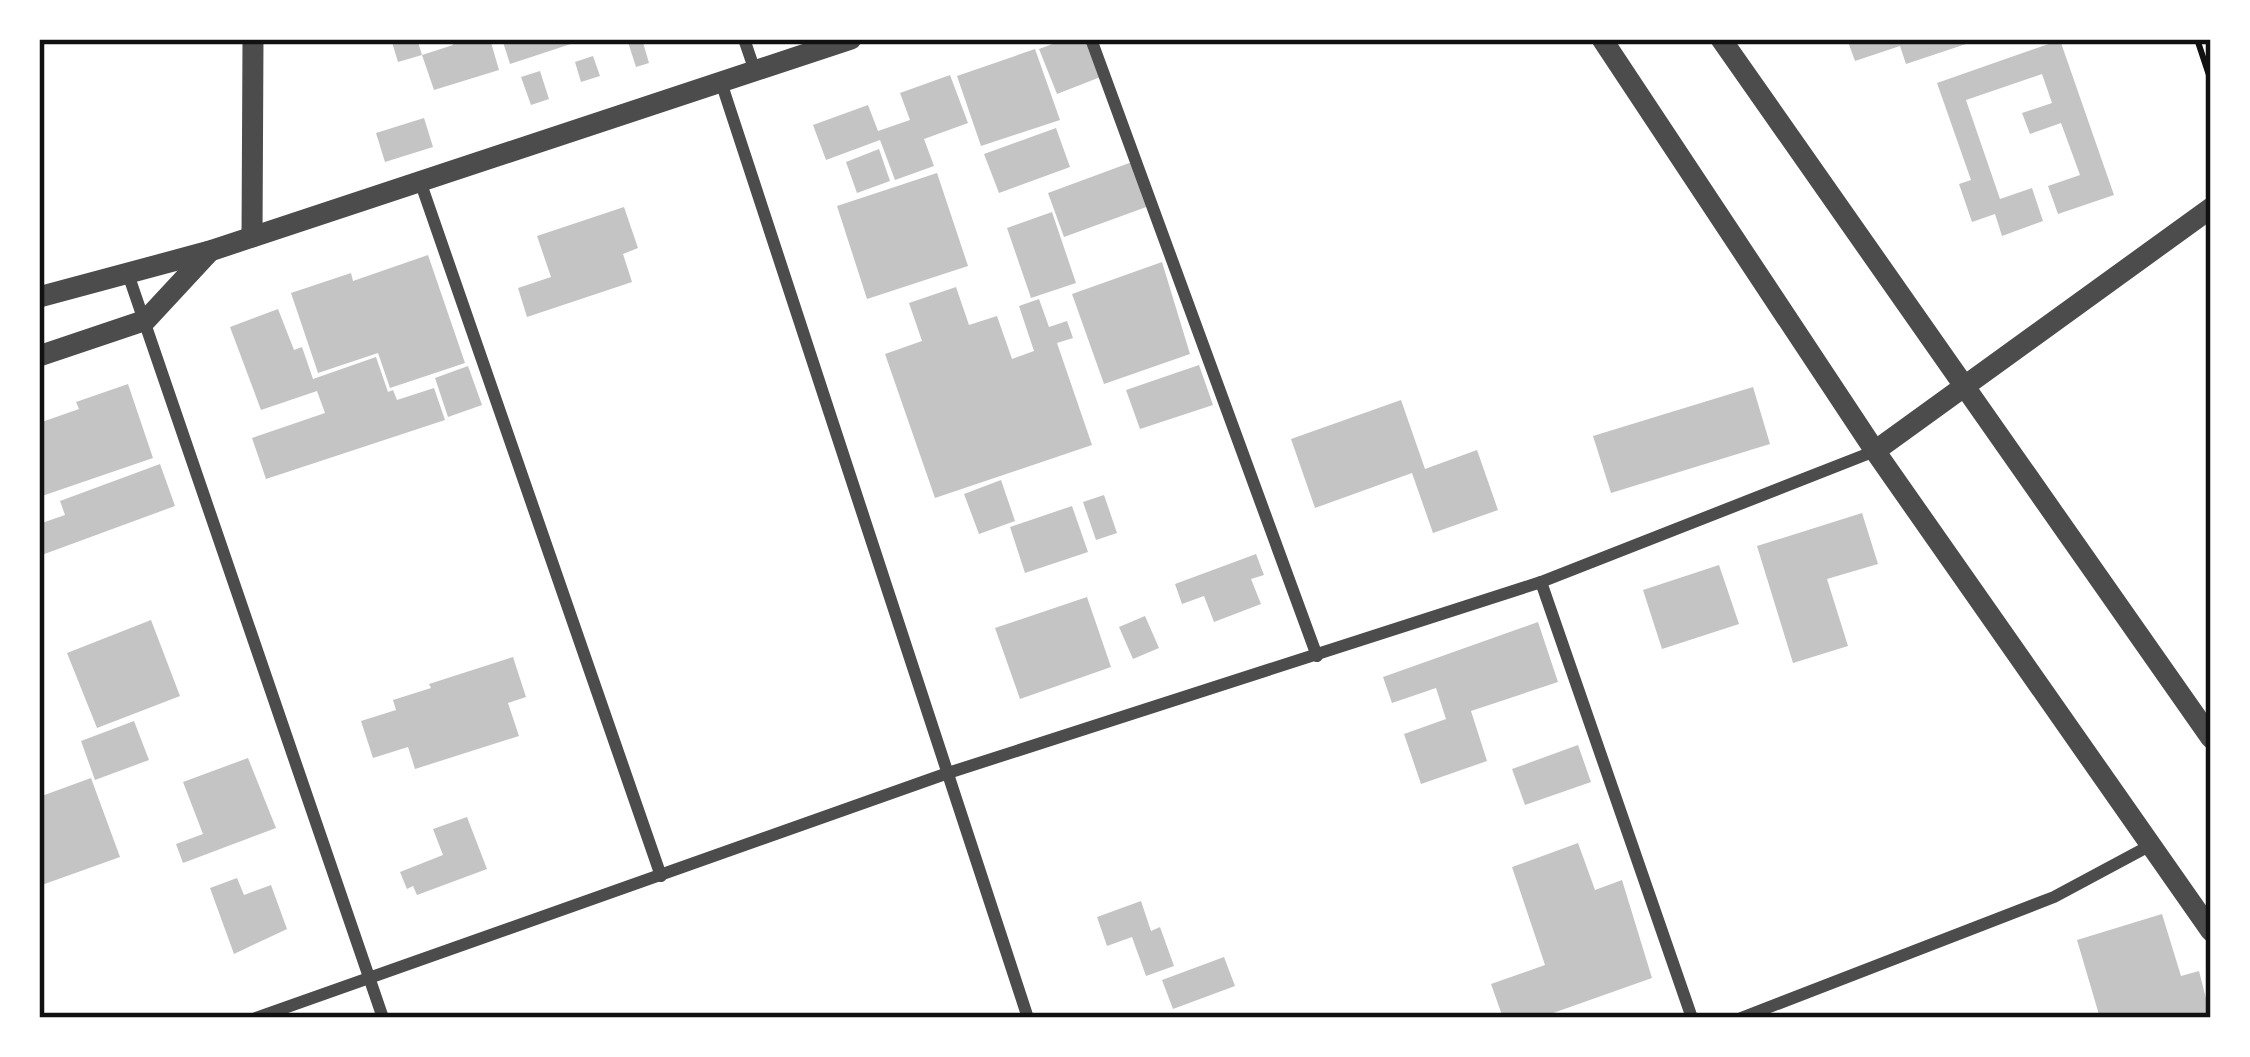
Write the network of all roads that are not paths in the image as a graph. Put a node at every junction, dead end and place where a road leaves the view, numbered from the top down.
1 (253, 39) edge
2 (745, 39) edge
3 (851, 39) edge
4 (1091, 39) edge
5 (1603, 39) edge
6 (1721, 39) edge
7 (755, 71) junction
8 (721, 82) junction
9 (420, 181) junction
10 (2211, 208) edge
11 (252, 237) junction
12 (209, 251) junction
13 (127, 270) junction
14 (39, 297) edge
15 (146, 320) junction
16 (39, 356) edge
17 (1963, 388) junction
18 (1875, 452) junction
19 (1540, 582) junction
20 (1318, 656) junction
21 (2211, 738) edge
22 (948, 772) junction
23 (2151, 845) junction
24 (662, 876) junction
25 (2211, 931) edge
26 (370, 978) junction
27 (256, 1018) edge
28 (383, 1018) edge
29 (1028, 1018) edge
30 (1692, 1018) edge
31 (1741, 1018) edge

1 - 11 street
2 - 7 street
3 - 7 street
4 - 20 street
5 - 18 street
6 - 17 street
7 - 8 street
8 - 9 street
8 - 22 street
9 - 11 street
9 - 24 street
10 - 17 street
11 - 12 street
12 - 13 street
12 - 15 street
13 - 14 street
13 - 15 street
15 - 16 street
15 - 26 street
17 - 18 street
17 - 21 street
18 - 19 street
18 - 23 street
19 - 20 street
19 - 30 street
20 - 22 street
22 - 24 street
22 - 29 street
23 - 25 street
23 - 31 street
24 - 26 street
26 - 27 street
26 - 28 street

